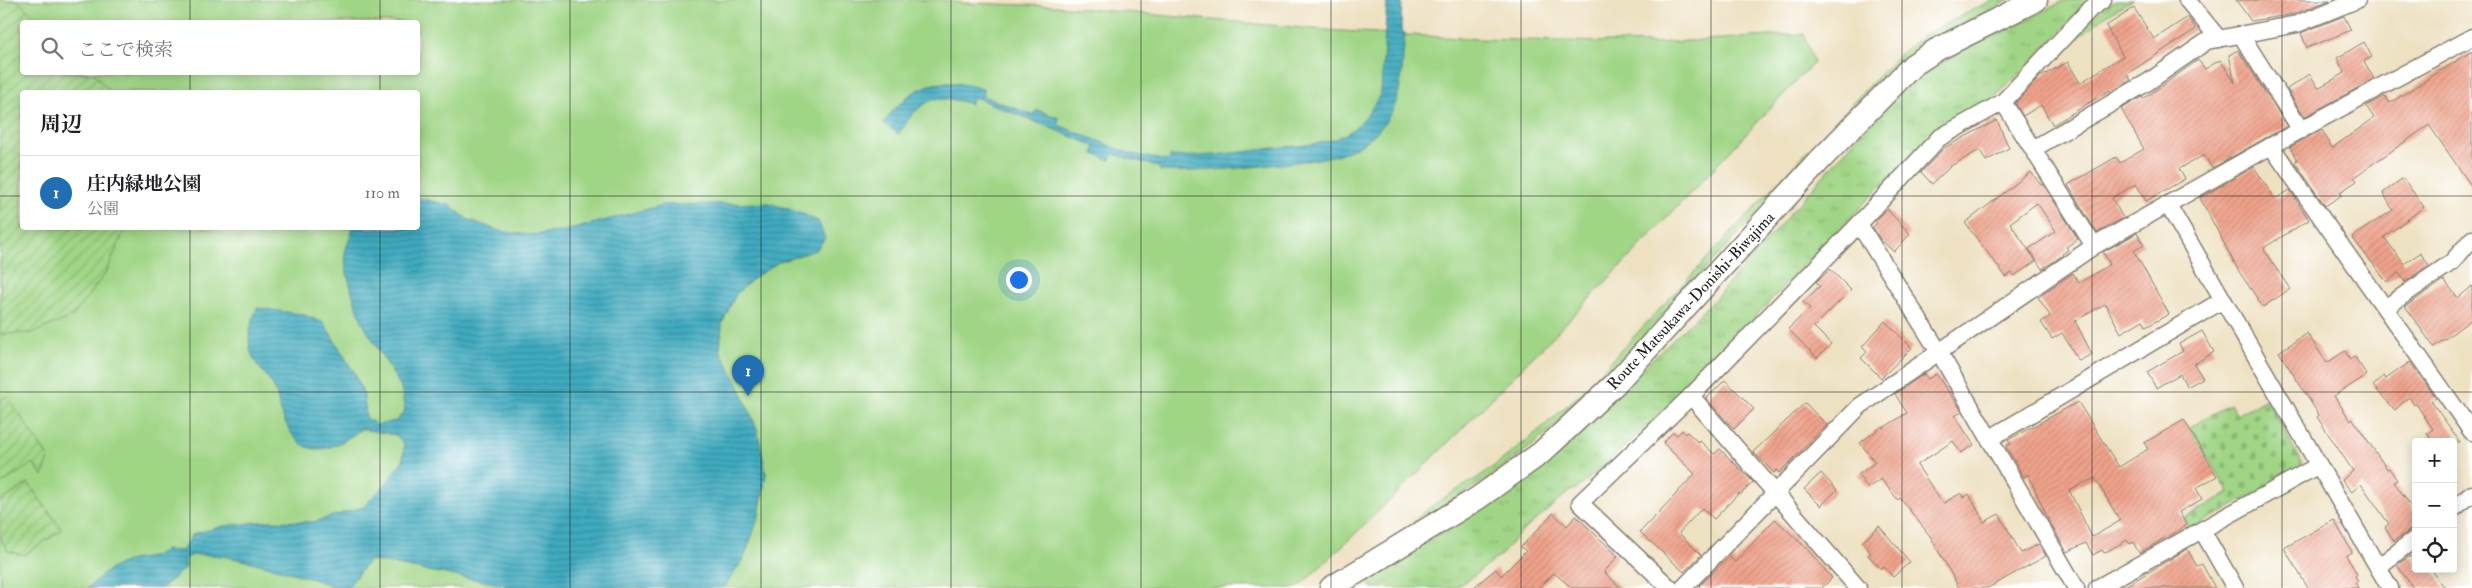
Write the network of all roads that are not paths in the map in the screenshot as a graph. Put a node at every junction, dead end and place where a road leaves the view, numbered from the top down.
1 (2036, 0) edge
2 (2103, 0) edge
3 (2187, 0) edge
4 (2357, 0) edge
5 (2241, 35) junction
6 (2472, 37) edge
7 (2219, 39) junction
8 (2003, 102) junction
9 (2300, 130) junction
10 (2271, 146) junction
11 (2033, 149) junction
12 (2168, 205) junction
13 (1859, 224) junction
14 (2472, 239) edge
15 (2094, 246) junction
16 (2223, 300) junction
17 (2385, 308) junction
18 (1938, 352) junction
19 (1691, 396) junction
20 (2472, 432) edge
21 (1989, 439) junction
22 (2319, 465) junction
23 (1775, 493) junction
24 (2472, 494) edge
25 (2457, 505) edge
26 (2202, 530) junction
27 (2412, 541) edge
28 (2378, 567) junction
29 (1331, 588) edge
30 (1670, 588) edge
31 (1683, 588) edge
32 (1858, 588) edge
33 (2076, 588) edge
34 (2097, 588) edge
35 (2235, 588) edge
36 (2390, 588) edge

1 - 29 main road, Route Matsukawa-Donishi-Biwajima
2 - 8 street
3 - 7 street
4 - 5 street
5 - 7 street
5 - 9 street
6 - 9 street
7 - 11 street
8 - 11 street
8 - 13 street
9 - 10 street
10 - 12 street
10 - 17 street
11 - 15 street
12 - 15 street
12 - 16 street
13 - 18 street
13 - 19 street
14 - 17 street
15 - 18 street
16 - 21 street
16 - 22 street
17 - 20 street
18 - 21 street
18 - 23 street
19 - 23 street
19 - 30 street
21 - 33 street
22 - 26 street
22 - 28 street
23 - 31 street
23 - 32 street
24 - 25 street
26 - 34 street
26 - 35 street
27 - 28 street
28 - 36 street

